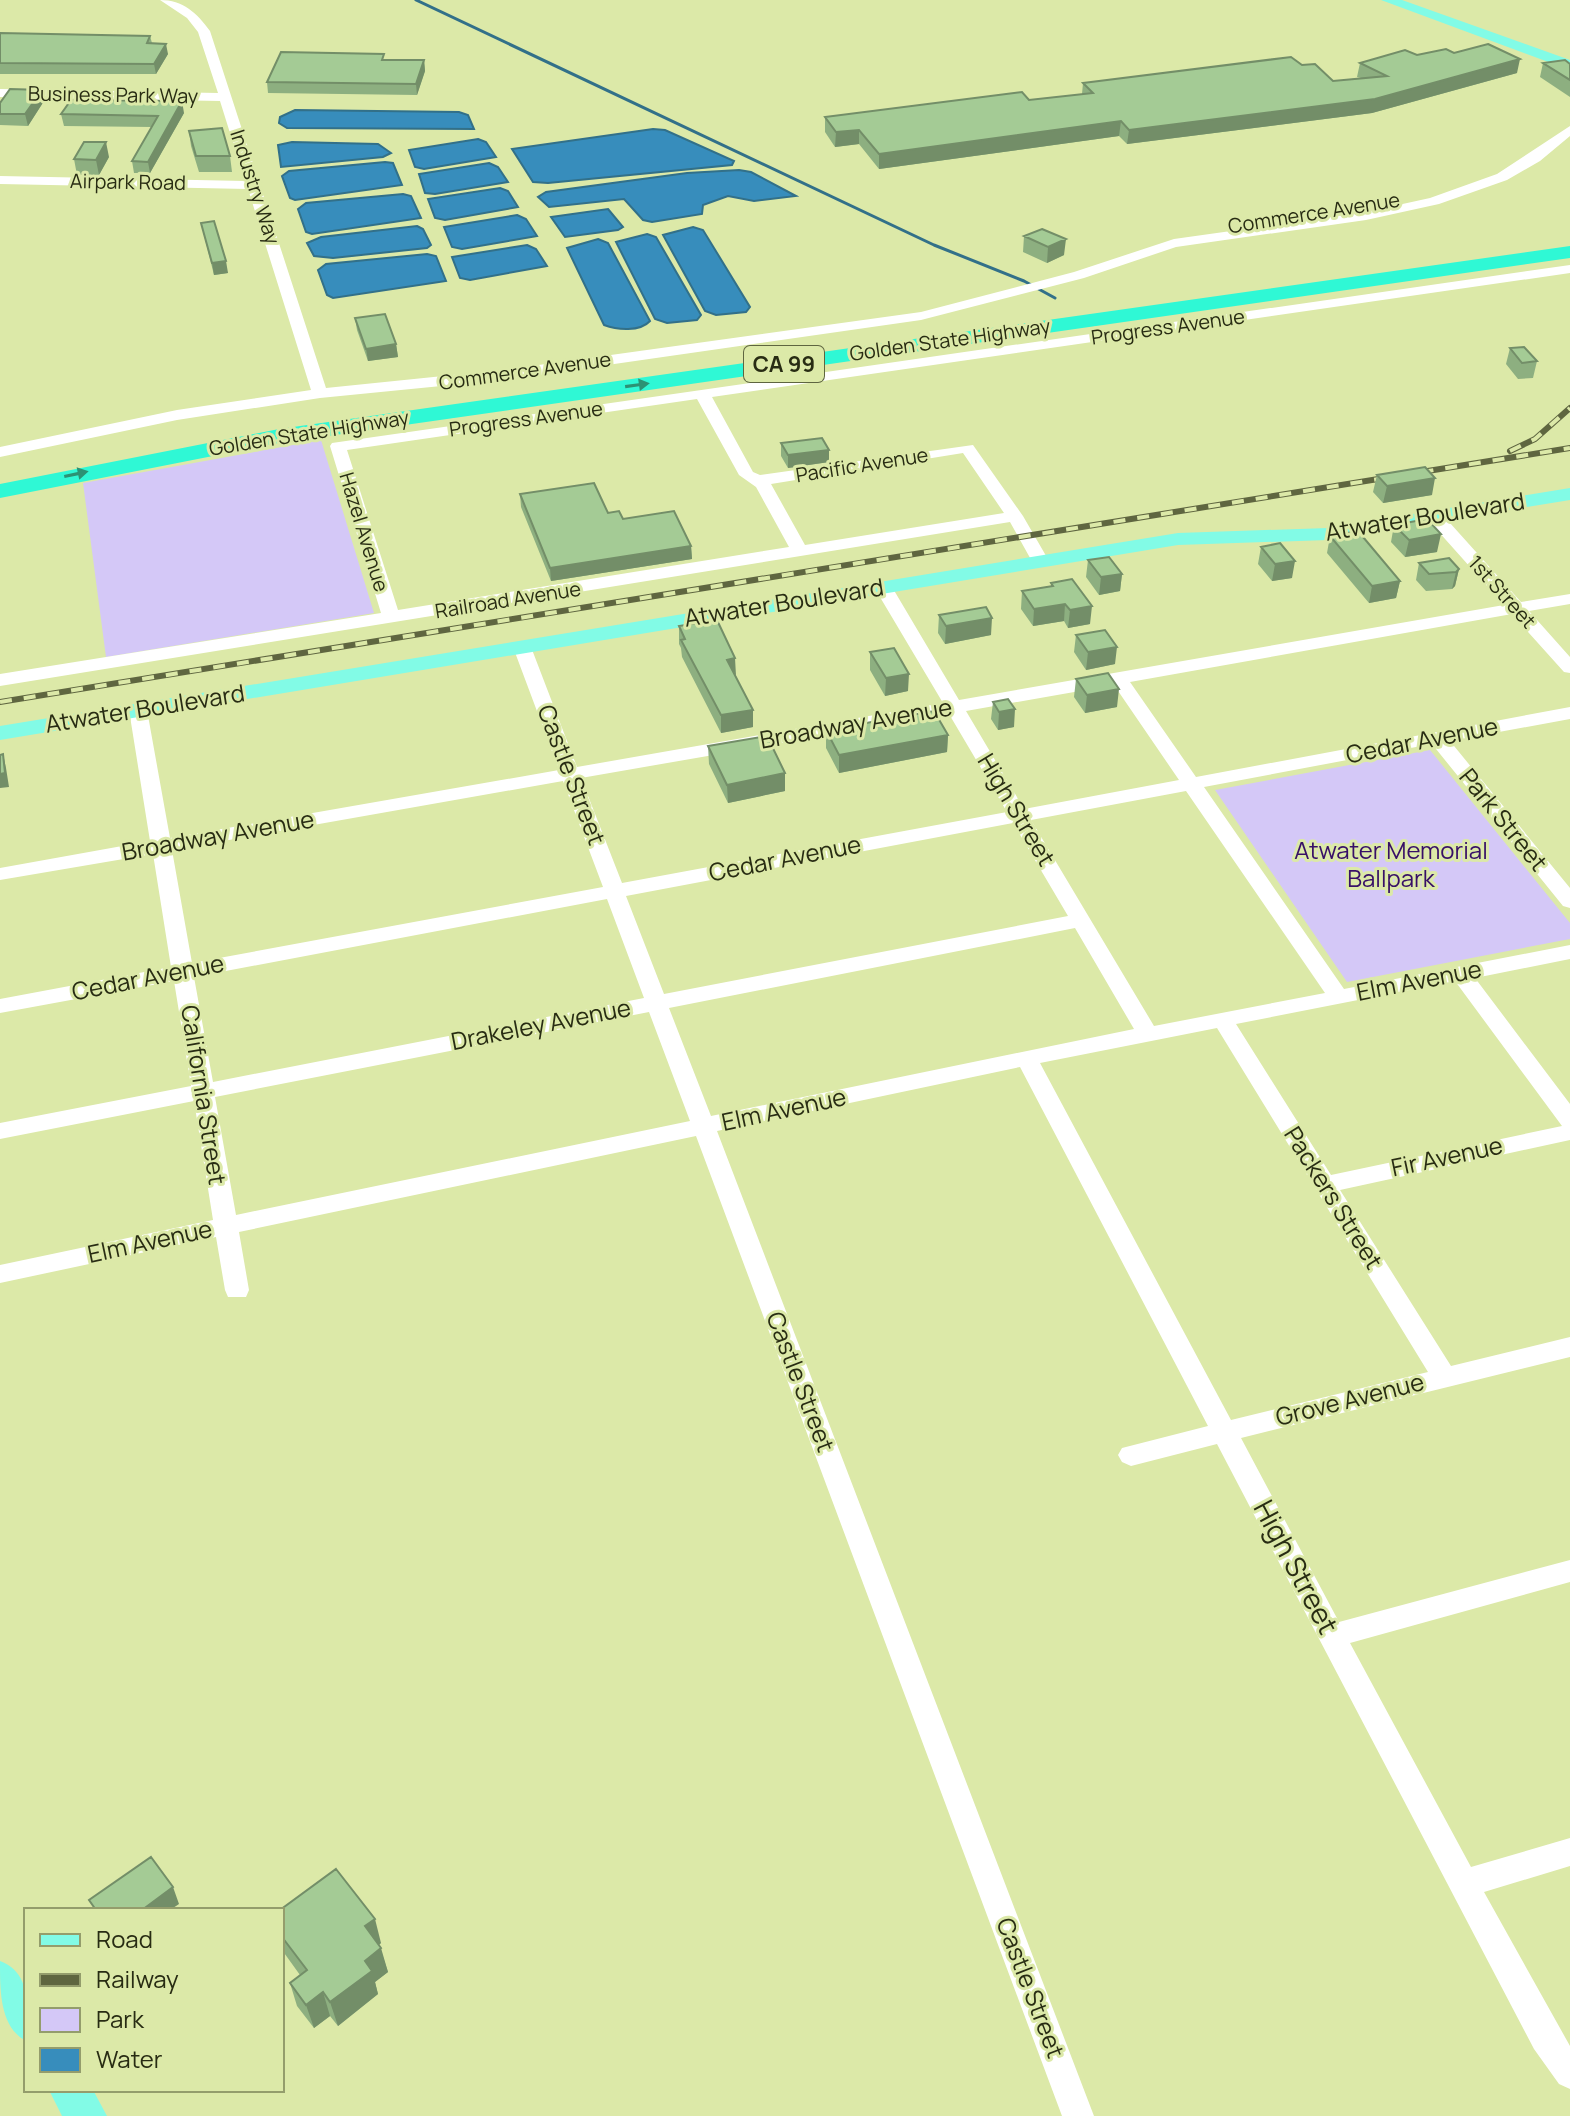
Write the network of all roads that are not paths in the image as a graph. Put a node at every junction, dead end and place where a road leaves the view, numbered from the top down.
1 (166, 0) edge
2 (1388, 0) edge
3 (1570, 65) edge
4 (0, 93) edge
5 (226, 97) junction
6 (1570, 117) edge
7 (1570, 130) edge
8 (0, 180) edge
9 (256, 185) junction
10 (1570, 237) edge
11 (1570, 252) edge
12 (1570, 269) edge
13 (1048, 283) junction
14 (320, 393) junction
15 (702, 393) junction
16 (338, 446) joint
17 (0, 452) edge
18 (0, 472) edge
19 (756, 481) junction
20 (0, 491) edge
21 (1567, 498) edge
22 (1015, 516) junction
23 (1435, 517) junction
24 (801, 553) junction
25 (1040, 561) junction
26 (883, 587) junction
27 (1566, 600) edge
28 (1517, 609) junction
29 (391, 618) junction
30 (1543, 638) junction
31 (522, 647) junction
32 (1570, 668) edge
33 (1119, 679) junction
34 (0, 680) edge
35 (955, 707) junction
36 (138, 710) junction
37 (1570, 713) edge
38 (0, 733) edge
39 (1437, 738) junction
40 (571, 774) junction
41 (1193, 783) junction
42 (1019, 816) junction
43 (162, 846) junction
44 (0, 874) edge
45 (616, 891) junction
46 (1570, 901) edge
47 (1081, 920) junction
48 (1570, 952) edge
49 (183, 971) junction
50 (1460, 973) junction
51 (1339, 997) junction
52 (658, 1002) junction
53 (0, 1006) edge
54 (1222, 1019) junction
55 (1148, 1034) junction
56 (1026, 1058) junction
57 (203, 1092) junction
58 (1570, 1120) edge
59 (704, 1127) junction
60 (0, 1131) edge
61 (1570, 1132) edge
62 (1324, 1185) junction
63 (225, 1227) junction
64 (0, 1274) edge
65 (237, 1290) dead end
66 (1570, 1347) edge
67 (1444, 1377) junction
68 (1223, 1431) junction
69 (1131, 1455) dead end
70 (1570, 1571) edge
71 (1332, 1636) junction
72 (1570, 1852) edge
73 (1463, 1884) junction
74 (0, 1980) edge
75 (24, 2018) edge
76 (1570, 2073) edge
77 (70, 2092) edge
78 (86, 2116) edge
79 (1078, 2116) edge

1 - 5 street, Industry Way
2 - 3 main road
4 - 5 street, Business Park Way
5 - 9 street, Industry Way
6 - 13 street, Commerce Avenue
7 - 13 street, Commerce Avenue
8 - 9 street, Airpark Road
9 - 14 street, Industry Way
10 - 18 highway, Golden State Highway / CA 99
20 -> 11 highway, Golden State Highway / CA 99
12 - 15 street, Progress Avenue
13 - 14 street, Commerce Avenue
14 - 17 street, Commerce Avenue
15 - 16 street, Progress Avenue
15 - 19 street
16 - 29 street, Hazel Avenue
19 - 22 street, Pacific Avenue
19 - 24 street
21 - 23 main road, Atwater Boulevard
22 - 24 street, Railroad Avenue
22 - 25 street
23 - 25 main road, Atwater Boulevard
23 - 28 street, 1st Street
24 - 29 street, Railroad Avenue
25 - 26 main road, Atwater Boulevard
26 - 31 main road, Atwater Boulevard
26 - 35 street, High Street
27 - 28 street, Broadway Avenue
27 - 30 street
28 - 30 street, 1st Street
28 - 33 street, Broadway Avenue
29 - 34 street, Railroad Avenue
30 - 32 street, 1st Street
31 - 36 main road, Atwater Boulevard
31 - 40 street, Castle Street
33 - 35 street, Broadway Avenue
33 - 41 street
35 - 40 street, Broadway Avenue
35 - 42 street, High Street
36 - 38 main road, Atwater Boulevard
36 - 43 street, California Street
37 - 39 street, Cedar Avenue
39 - 41 street, Cedar Avenue
39 - 46 street, Park Street
40 - 43 street, Broadway Avenue
40 - 45 street, Castle Street
41 - 42 street, Cedar Avenue
41 - 51 street
42 - 45 street, Cedar Avenue
42 - 47 street, High Street
43 - 44 street, Broadway Avenue
43 - 49 street, California Street
45 - 49 street, Cedar Avenue
45 - 52 street, Castle Street
47 - 52 street, Drakeley Avenue
47 - 55 street, High Street
48 - 50 street, Elm Avenue
49 - 53 street, Cedar Avenue
49 - 57 street, California Street
50 - 51 street, Elm Avenue
50 - 58 street
51 - 54 street, Elm Avenue
52 - 57 street, Drakeley Avenue
52 - 59 street, Castle Street
54 - 55 street, Elm Avenue
54 - 62 street, Packers Street
55 - 56 street, Elm Avenue
56 - 59 street, Elm Avenue
56 - 68 street, High Street
57 - 60 street, Drakeley Avenue
57 - 63 street, California Street
59 - 63 street, Elm Avenue
59 - 79 street, Castle Street
61 - 62 street, Fir Avenue
62 - 67 street, Packers Street
63 - 64 street, Elm Avenue
63 - 65 street, California Street
66 - 67 street, Grove Avenue
67 - 68 street, Grove Avenue
68 - 69 street, Grove Avenue
68 - 71 street, High Street
70 - 71 street
71 - 73 street, High Street
72 - 73 street
73 - 76 street, High Street
74 - 75 main road
77 - 78 main road

